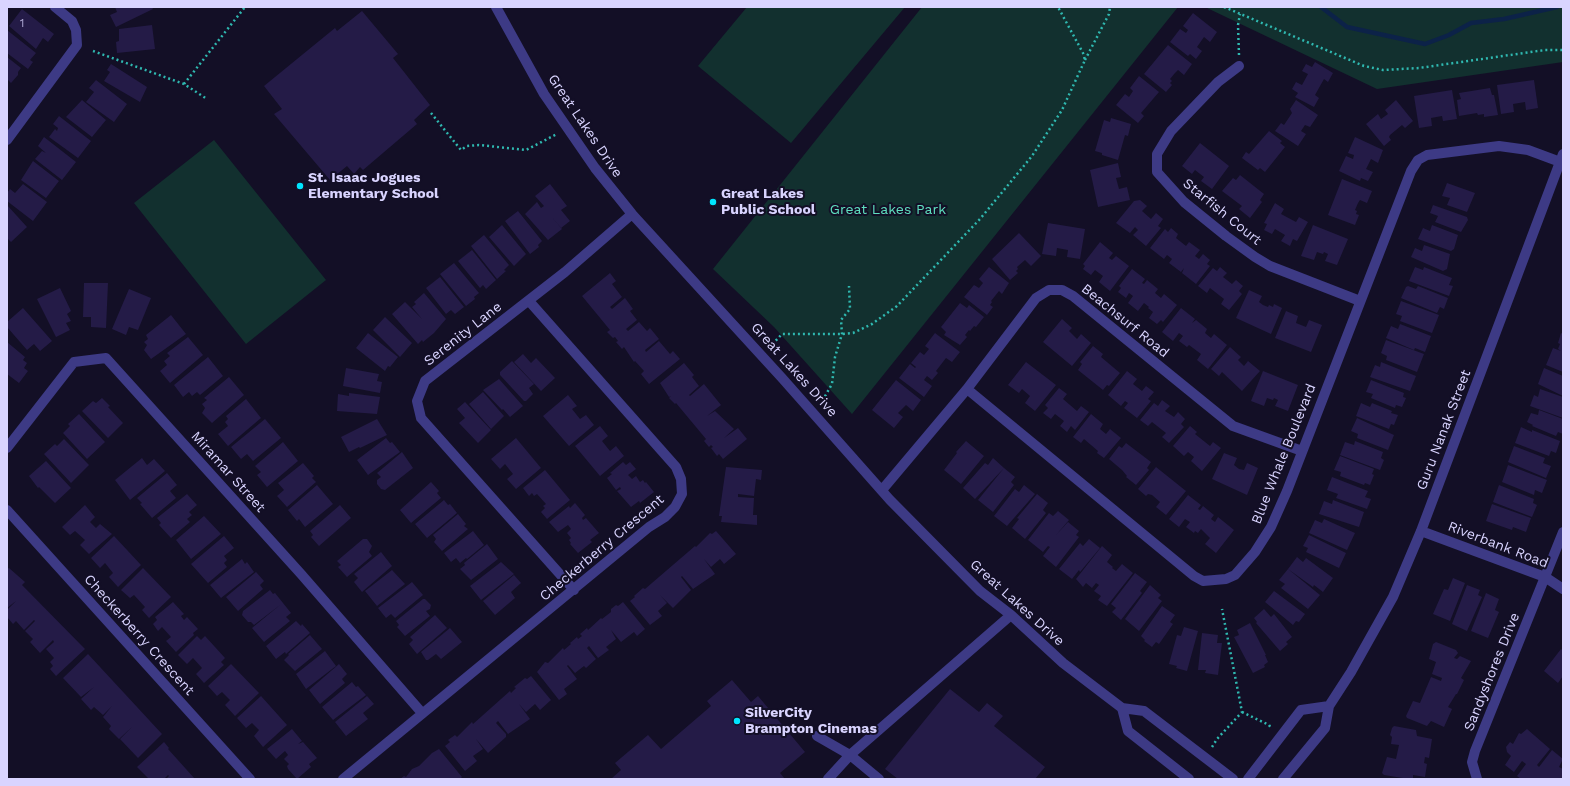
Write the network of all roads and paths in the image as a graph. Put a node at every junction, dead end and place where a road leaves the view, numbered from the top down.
1 (55, 7) edge
2 (246, 7) edge
3 (496, 7) edge
4 (1058, 7) edge
5 (1110, 7) edge
6 (1224, 7) edge
7 (1240, 14) junction
8 (1563, 50) edge
9 (93, 51) dead end
10 (1085, 60) junction
11 (1239, 66) joint
12 (184, 84) junction
13 (207, 99) dead end
14 (431, 113) dead end
15 (567, 128) junction
16 (7, 140) edge
17 (1562, 159) edge
18 (632, 214) junction
19 (849, 286) dead end
20 (529, 301) junction
21 (1360, 301) junction
22 (842, 334) junction
23 (762, 355) junction
24 (967, 389) junction
25 (814, 413) junction
26 (7, 448) edge
27 (1302, 451) junction
28 (882, 490) junction
29 (7, 510) edge
30 (1421, 531) junction
31 (1563, 532) edge
32 (1546, 577) junction
33 (1563, 589) edge
34 (574, 590) junction
35 (1222, 609) dead end
36 (1011, 616) junction
37 (1329, 706) junction
38 (1122, 708) junction
39 (1242, 712) junction
40 (422, 713) junction
41 (817, 736) dead end
42 (1279, 740) junction
43 (850, 755) junction
44 (1205, 758) junction
45 (250, 779) edge
46 (343, 779) edge
47 (828, 779) edge
48 (879, 779) edge
49 (1189, 779) edge
50 (1233, 779) edge
51 (1248, 779) edge
52 (1283, 779) edge
53 (1477, 779) edge

1 - 16 street
2 - 12 path
3 - 15 street, Great Lakes Drive
4 - 10 path
5 - 10 path
6 - 7 path
7 - 8 path
7 - 11 path
9 - 12 path
10 - 22 path
11 - 21 street, Starfish Court
12 - 13 path
14 - 15 path
15 - 18 street, Great Lakes Drive
17 - 21 street, Blue Whale Boulevard
17 - 30 street, Guru Nanak Street
18 - 20 street, Serenity Lane
18 - 23 street, Great Lakes Drive
19 - 22 path
20 - 34 street, Checkerberry Crescent
20 - 34 street, Serenity Lane
21 - 27 street, Blue Whale Boulevard
22 - 23 path
22 - 25 path
23 - 25 street, Great Lakes Drive
24 - 27 street, Beachsurf Road
24 - 27 street, Blue Whale Boulevard
24 - 28 street, Beachsurf Road
25 - 28 street, Great Lakes Drive
26 - 40 street, Miramar Street
28 - 36 street, Great Lakes Drive
29 - 45 street, Checkerberry Crescent
30 - 32 street, Riverbank Road
30 - 37 street, Guru Nanak Street
31 - 32 street, Sandyshores Drive
32 - 33 street, Riverbank Road
32 - 53 street, Sandyshores Drive
34 - 40 street, Checkerberry Crescent
35 - 39 path
36 - 38 street, Great Lakes Drive
36 - 43 street
37 - 42 street
37 - 52 street, Guru Nanak Street
38 - 44 street, Great Lakes Drive
38 - 49 street
39 - 42 path
39 - 44 path
40 - 46 street, Checkerberry Crescent
41 - 43 street
42 - 51 street
43 - 47 street
43 - 48 street
44 - 50 street, Great Lakes Drive

